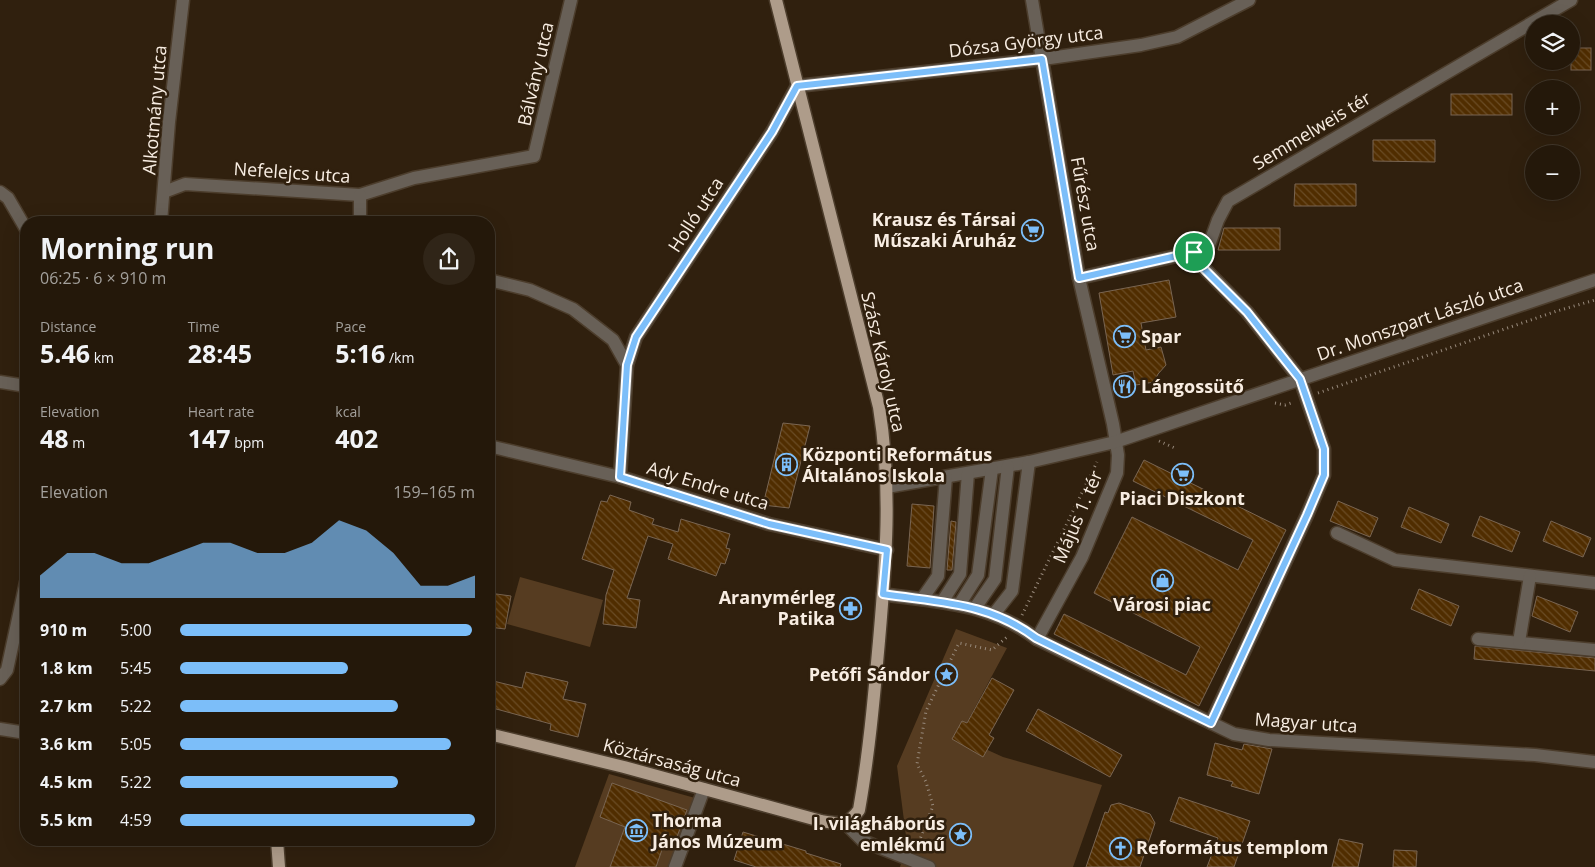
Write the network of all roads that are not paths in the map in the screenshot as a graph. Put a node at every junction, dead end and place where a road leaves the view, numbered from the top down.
1 (183, 0) edge
2 (571, 0) edge
3 (776, 0) edge
4 (1032, 0) edge
5 (1249, 0) edge
6 (1572, 0) edge
7 (1042, 59) junction
8 (797, 86) junction
9 (534, 156) joint
10 (0, 192) edge
11 (164, 192) junction
12 (360, 195) junction
13 (162, 216) edge
14 (360, 216) edge
15 (20, 219) edge
16 (1194, 252) junction
17 (1079, 278) junction
18 (1595, 280) edge
19 (495, 281) edge
20 (627, 365) junction
21 (1300, 379) junction
22 (0, 382) edge
23 (20, 385) edge
24 (495, 447) edge
25 (1117, 449) junction
26 (1030, 462) junction
27 (1008, 466) junction
28 (992, 469) junction
29 (968, 473) junction
30 (620, 477) junction
31 (946, 477) junction
32 (887, 487) junction
33 (1337, 533) dead end
34 (887, 550) junction
35 (1530, 576) junction
36 (1595, 583) edge
37 (883, 594) junction
38 (922, 599) junction
39 (942, 602) junction
40 (959, 605) junction
41 (975, 608) junction
42 (20, 610) edge
43 (994, 614) junction
44 (1036, 638) junction
45 (1478, 639) dead end
46 (1518, 642) junction
47 (1595, 650) edge
48 (0, 679) edge
49 (1211, 723) junction
50 (0, 729) edge
51 (20, 732) edge
52 (495, 736) edge
53 (1595, 762) edge
54 (704, 789) junction
55 (846, 824) junction
56 (278, 846) edge
57 (279, 867) edge
58 (675, 867) edge
59 (929, 867) edge

1 - 11 street, Alkotmány utca
2 - 9 street, Bálvány utca
3 - 8 main road, Szász Károly utca
4 - 7 street, Fűrész utca
5 - 7 street, Dózsa György utca
6 - 16 street, Semmelweis tér
7 - 8 street, Dózsa György utca
7 - 17 street, Fűrész utca
8 - 20 street, Holló utca
8 - 32 main road, Szász Károly utca
9 - 12 street, Nefelejcs utca
10 - 15 street
11 - 12 street, Nefelejcs utca
11 - 13 street, Alkotmány utca
12 - 14 street
16 - 17 street, Semmelweis tér
16 - 21 street
17 - 25 street, Fűrész utca
18 - 21 street, Dr. Monszpart László utca
19 - 20 street
20 - 30 street, Holló utca
21 - 25 street, Dr. Monszpart László utca
21 - 49 street
22 - 23 street
24 - 30 street, Ady Endre utca
25 - 26 street, Május 1. tér
25 - 44 street, Május 1. tér
26 - 27 street, Május 1. tér
26 - 43 street
27 - 28 street, Május 1. tér
27 - 41 street
28 - 29 street, Május 1. tér
28 - 40 street
29 - 31 street, Május 1. tér
29 - 39 street
30 - 34 street, Ady Endre utca
31 - 32 street, Május 1. tér
31 - 38 street
32 - 34 main road, Szász Károly utca
33 - 35 street
34 - 37 main road, Szász Károly utca
35 - 36 street
35 - 46 street
37 - 38 street
37 - 55 main road, Szász Károly utca
38 - 39 street
39 - 40 street
40 - 41 street
41 - 43 street
42 - 48 street
43 - 44 street
44 - 49 street, Magyar utca
45 - 46 street
46 - 47 street
49 - 53 street, Magyar utca
50 - 51 street
52 - 54 main road, Köztársaság utca
54 - 55 main road, Köztársaság utca
54 - 58 street
55 - 59 street
56 - 57 main road

